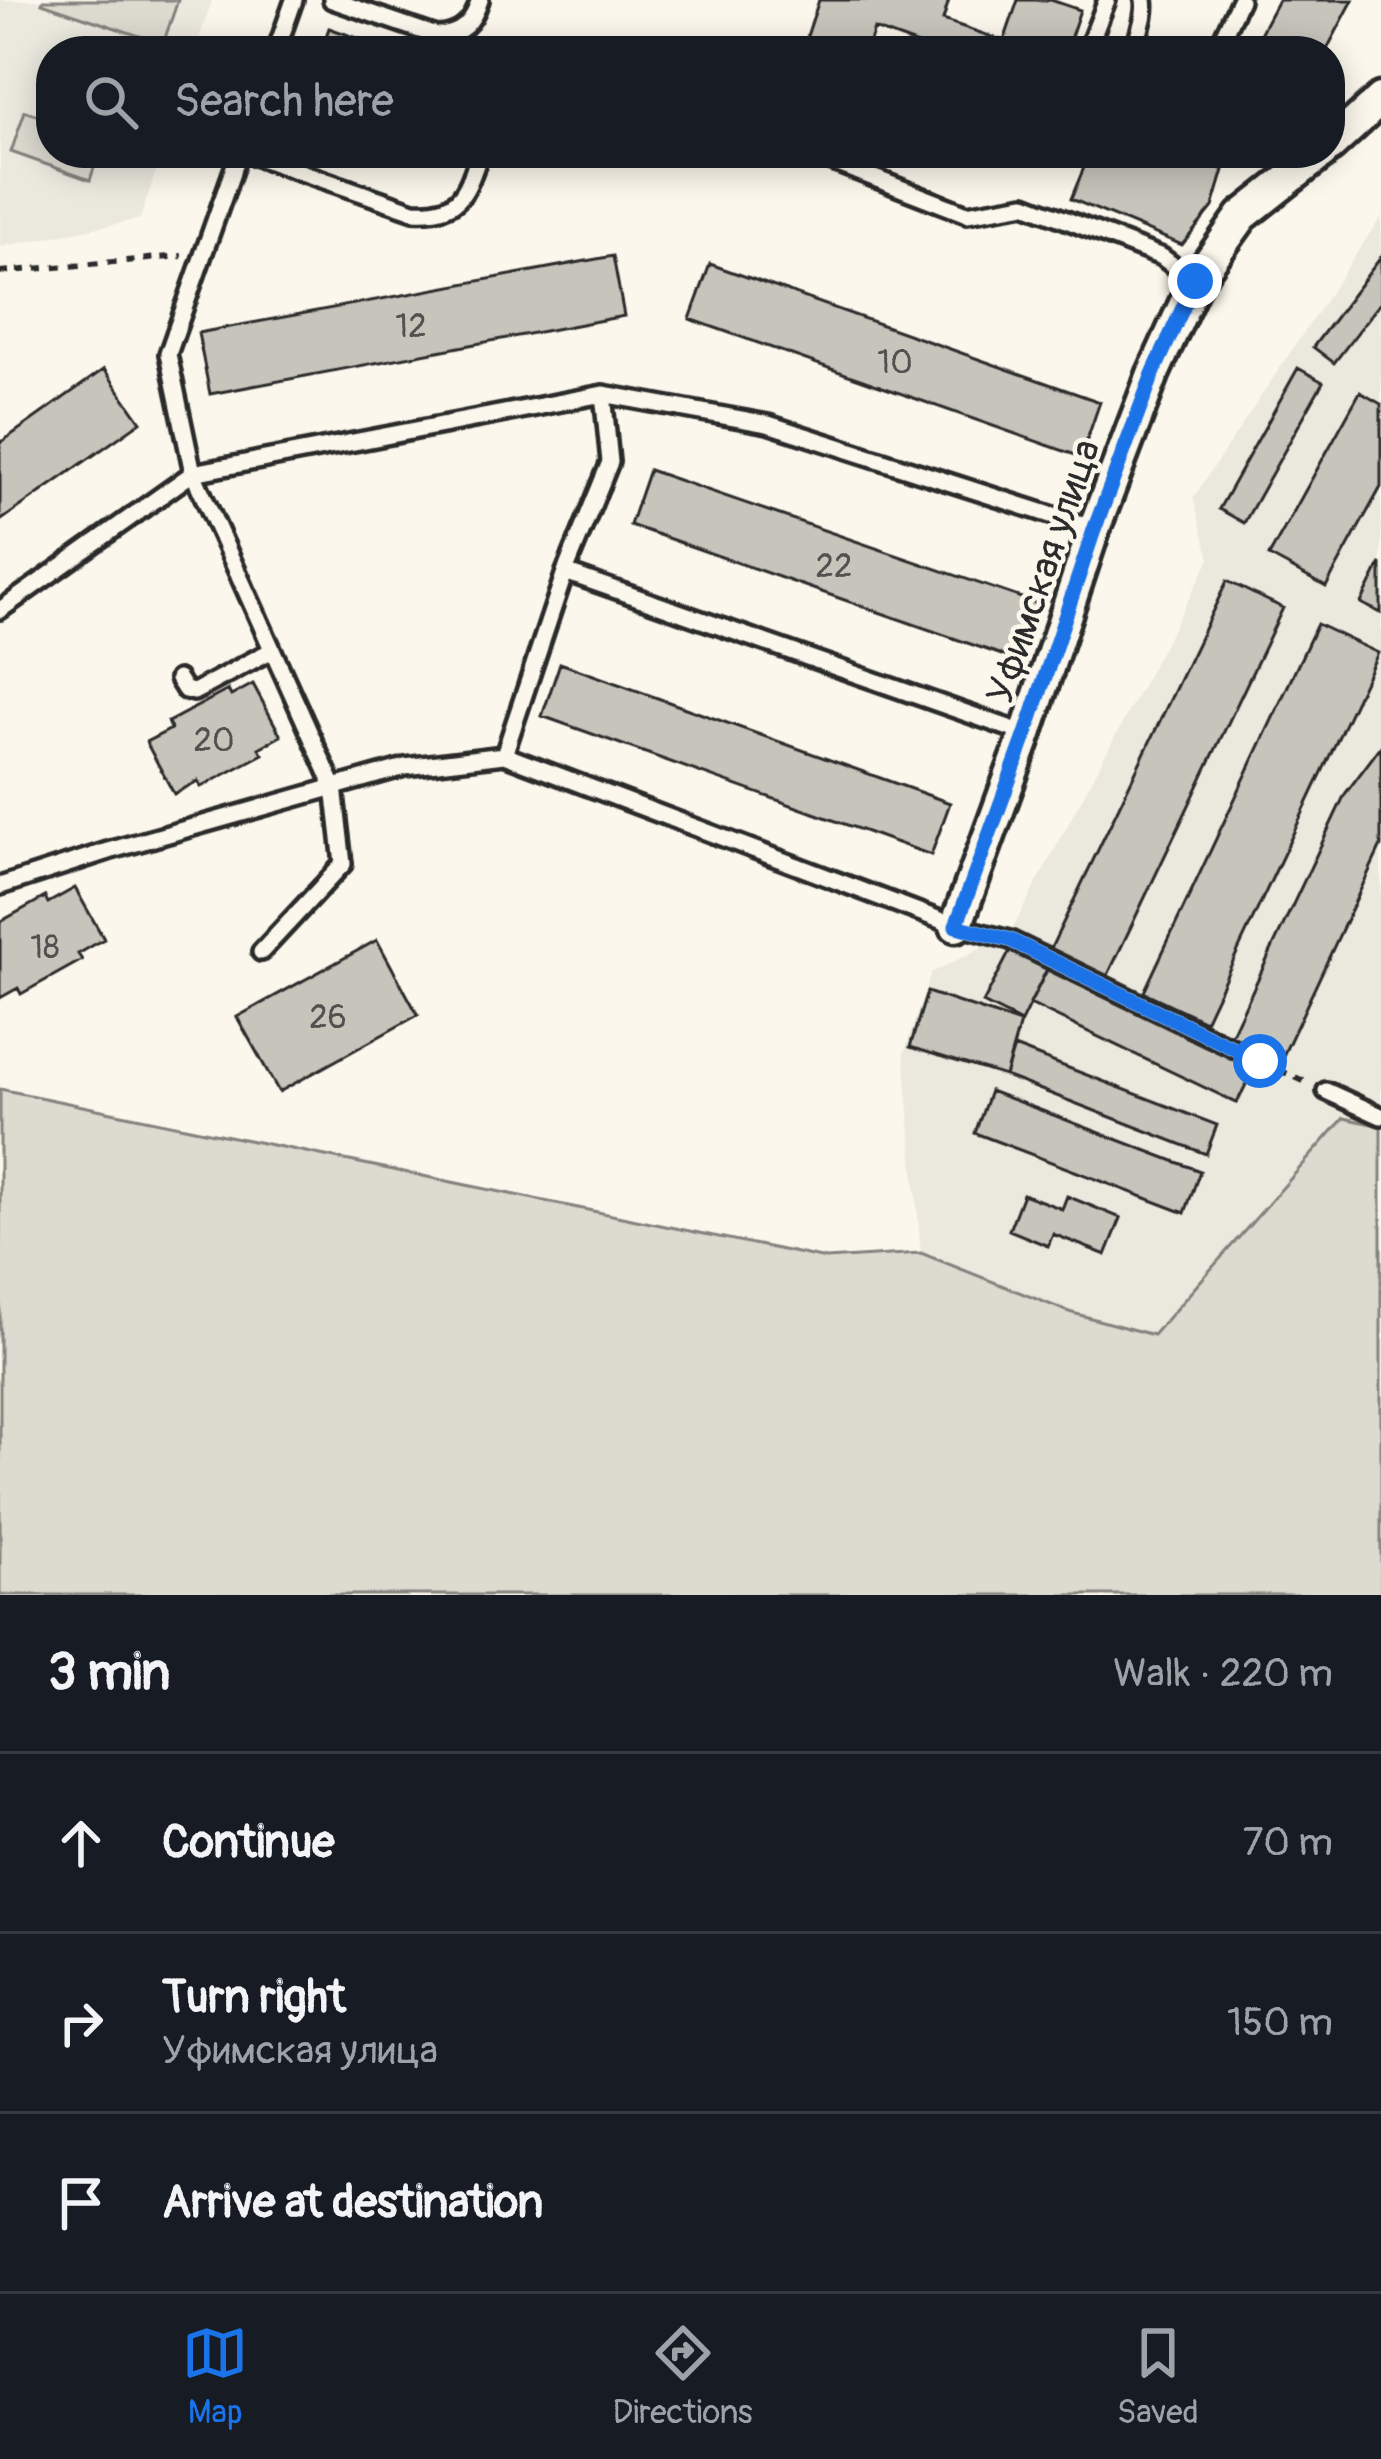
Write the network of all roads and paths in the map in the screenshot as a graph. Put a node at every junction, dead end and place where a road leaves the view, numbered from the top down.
1 (294, 0) edge
2 (332, 0) edge
3 (480, 0) edge
4 (1107, 0) edge
5 (1144, 0) edge
6 (1240, 0) edge
7 (281, 36) edge
8 (1093, 36) edge
9 (1137, 36) edge
10 (1223, 36) edge
11 (1381, 99) edge
12 (1345, 132) edge
13 (237, 168) edge
14 (287, 168) edge
15 (474, 168) edge
16 (871, 168) edge
17 (1303, 168) edge
18 (204, 254) junction
19 (0, 272) edge
20 (1195, 281) junction
21 (603, 394) junction
22 (193, 473) junction
23 (1094, 530) junction
24 (566, 572) junction
25 (0, 610) edge
26 (272, 650) junction
27 (178, 679) dead end
28 (1026, 734) junction
29 (504, 755) junction
30 (334, 787) junction
31 (0, 886) edge
32 (956, 926) junction
33 (261, 952) dead end
34 (1260, 1061) joint
35 (1326, 1091) joint
36 (1381, 1116) edge

1 - 7 lane
2 - 3 lane
4 - 8 lane
5 - 9 lane
6 - 10 lane
11 - 12 street
13 - 18 lane
14 - 15 lane
16 - 20 lane
17 - 20 street, Уфимская улица
18 - 19 path
18 - 22 lane
20 - 23 street, Уфимская улица
21 - 22 lane
21 - 23 lane
21 - 24 lane
22 - 25 lane
22 - 26 lane
23 - 28 street, Уфимская улица
24 - 28 lane
24 - 29 lane
26 - 27 lane
26 - 30 lane
28 - 32 street, Уфимская улица
29 - 30 lane
29 - 32 lane
30 - 31 lane
30 - 33 lane
32 - 34 lane
34 - 35 path
35 - 36 lane

